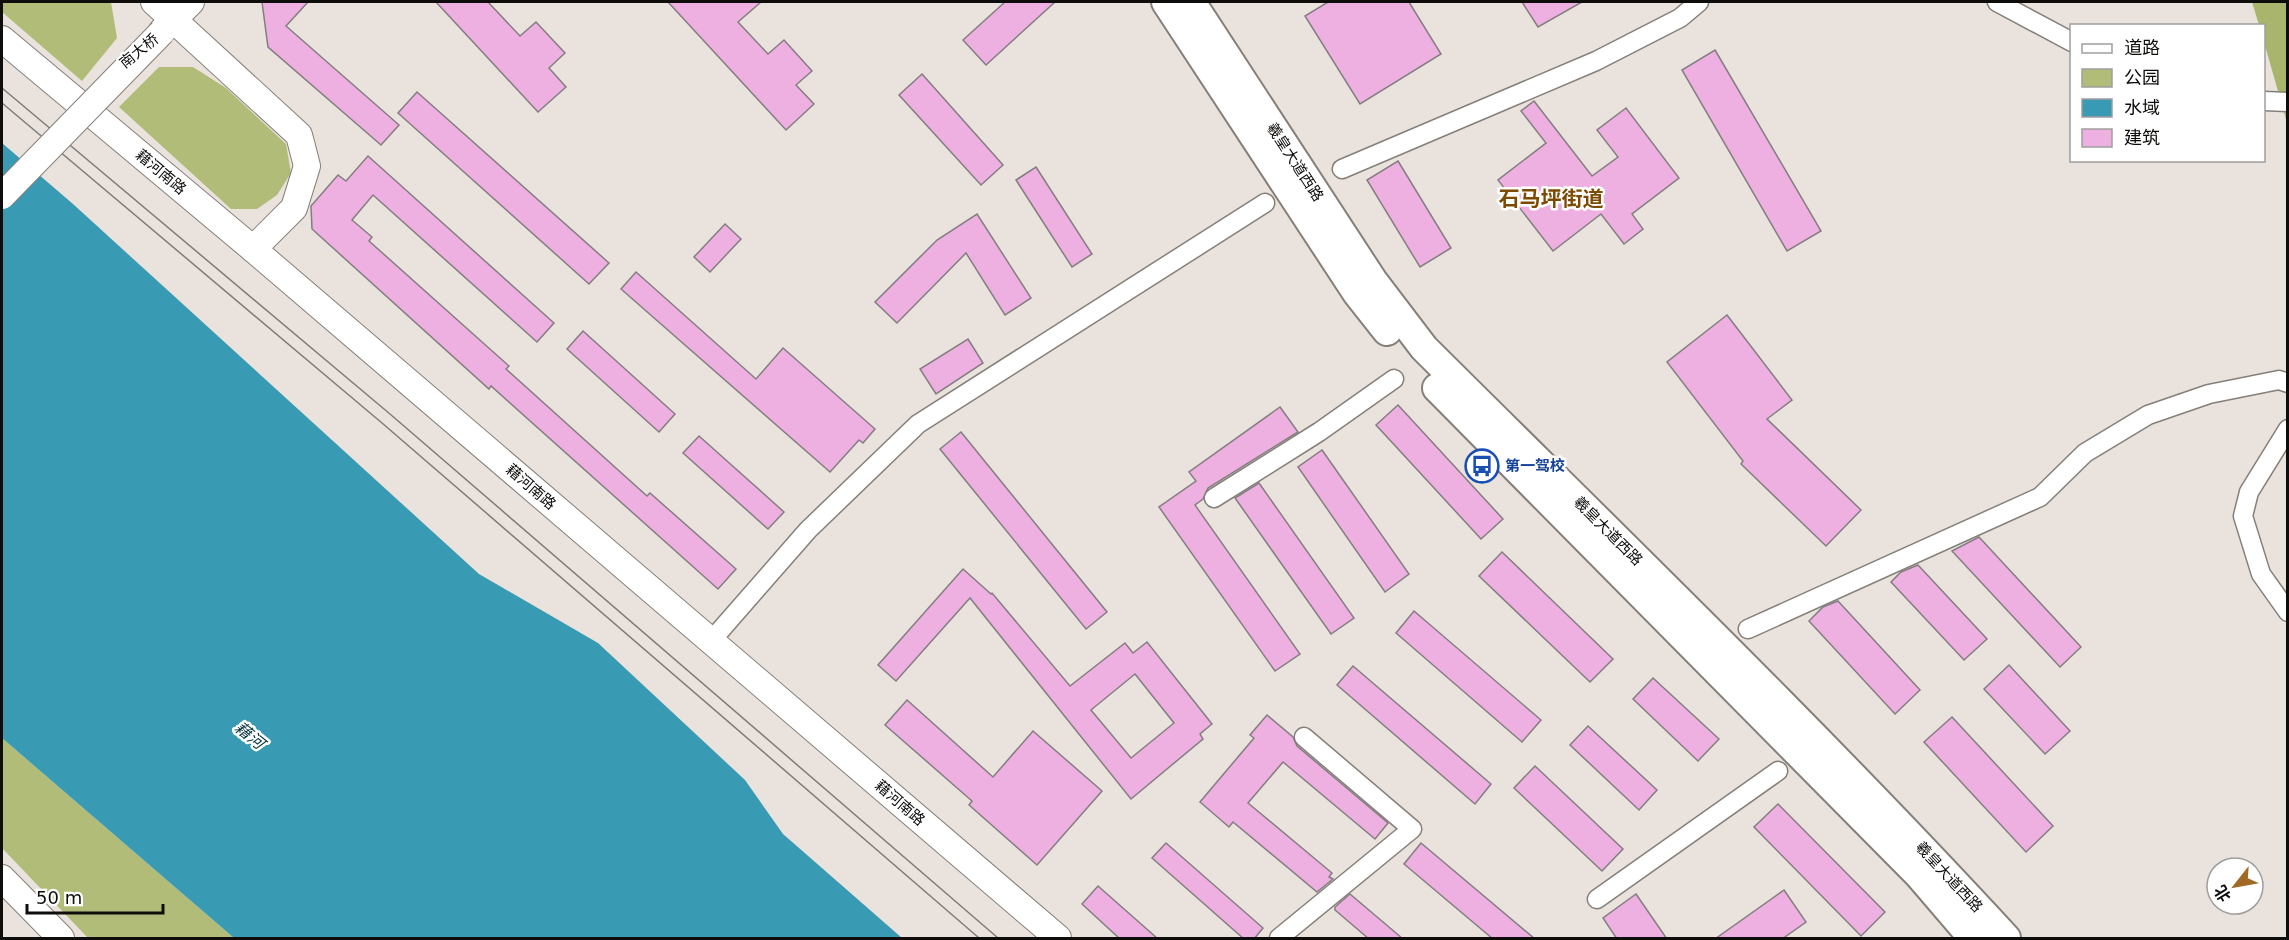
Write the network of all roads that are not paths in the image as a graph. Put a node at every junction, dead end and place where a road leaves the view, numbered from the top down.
1 (154, 2) edge
2 (1166, 2) edge
3 (1191, 2) edge
4 (1699, 2) edge
5 (1997, 2) edge
6 (176, 17) edge
7 (2, 39) edge
8 (2070, 41) edge
9 (2265, 101) edge
10 (2288, 102) edge
11 (1342, 169) dead end
12 (2, 178) edge
13 (2, 196) edge
14 (1265, 203) dead end
15 (253, 249) junction
16 (1394, 379) dead end
17 (2288, 383) edge
18 (2288, 429) edge
19 (1214, 498) dead end
20 (2288, 612) edge
21 (1748, 629) dead end
22 (711, 641) junction
23 (1304, 737) dead end
24 (1778, 771) dead end
25 (2, 878) edge
26 (1597, 899) dead end
27 (2, 903) edge
28 (37, 939) edge
29 (61, 939) edge
30 (1058, 939) edge
31 (1279, 939) edge
32 (1973, 939) edge
33 (2006, 939) edge

1 - 6 main road
2 - 32 main road, 羲皇大道西路
3 - 33 main road, 羲皇大道西路
4 - 11 street
5 - 8 street
6 - 12 main road, 南大桥, bridge
6 - 13 main road, 南大桥, bridge
6 - 15 main road
7 - 15 main road, 藉河南路
9 - 10 street
14 - 22 street
15 - 22 main road, 藉河南路
16 - 19 street
17 - 21 street
18 - 20 street
22 - 30 main road, 藉河南路
23 - 31 street
24 - 26 street
25 - 29 main road
27 - 28 main road

